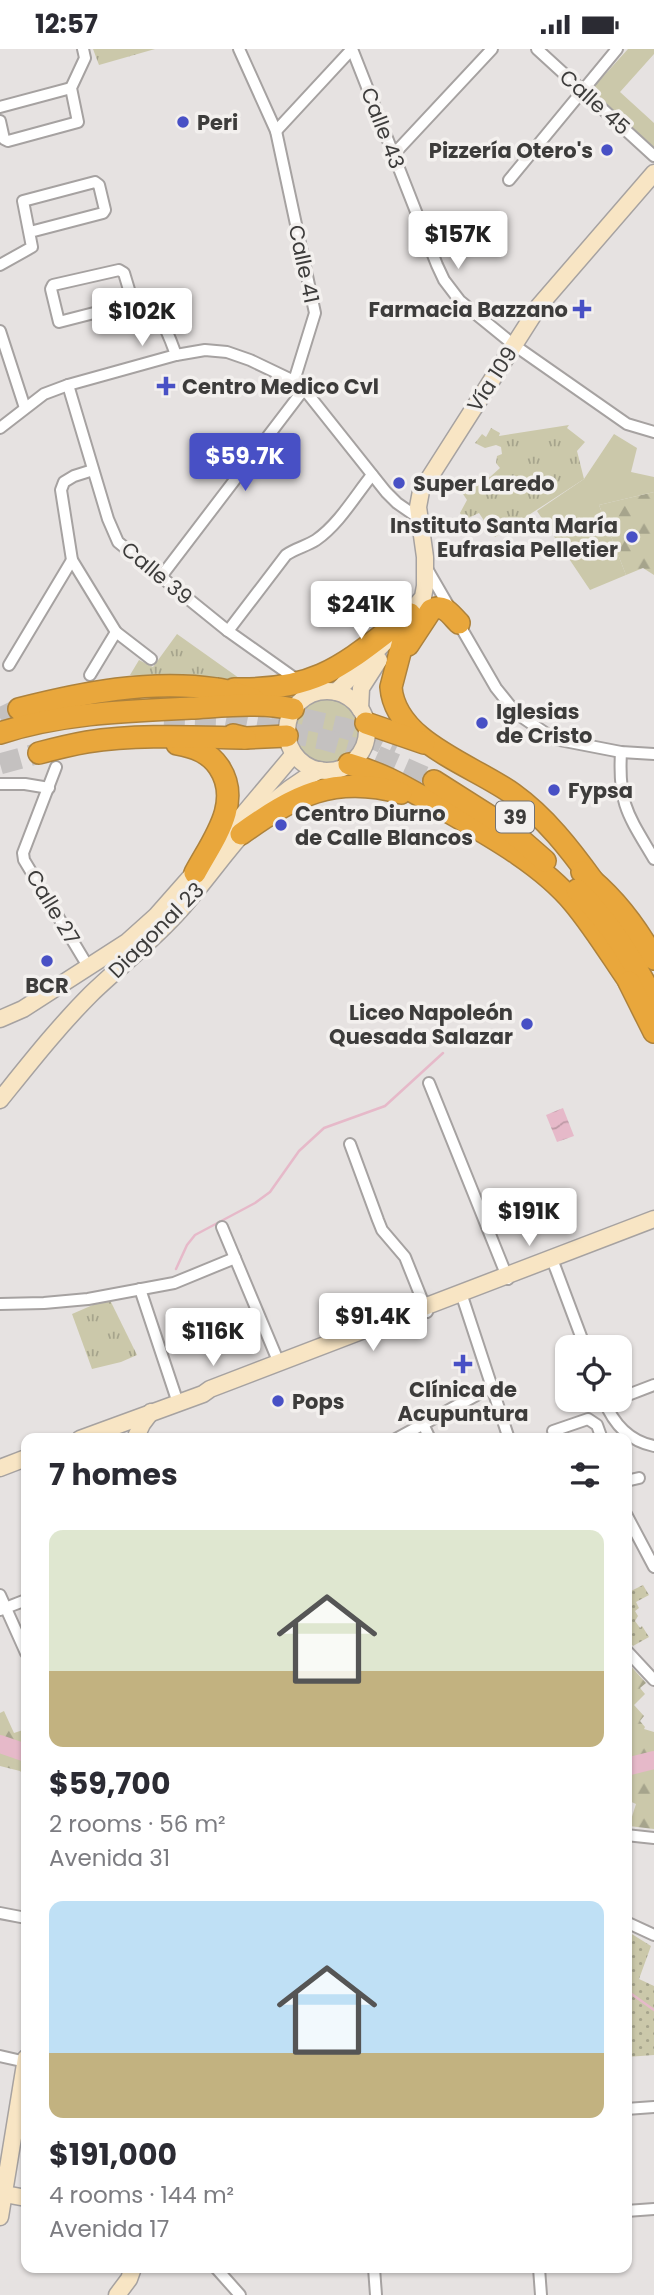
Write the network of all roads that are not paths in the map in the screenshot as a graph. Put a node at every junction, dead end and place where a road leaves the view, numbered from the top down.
1 (83, 49) edge
2 (239, 49) edge
3 (352, 49) edge
4 (492, 49) edge
5 (537, 49) edge
6 (617, 49) edge
7 (71, 88) junction
8 (582, 90) junction
9 (0, 107) edge
10 (0, 121) edge
11 (276, 131) junction
12 (393, 155) junction
13 (654, 156) edge
14 (654, 173) edge
15 (509, 180) dead end
16 (30, 232) junction
17 (0, 265) edge
18 (133, 303) junction
19 (0, 331) edge
20 (514, 345) junction
21 (176, 355) junction
22 (295, 381) junction
23 (68, 385) junction
24 (304, 389) junction
25 (25, 408) junction
26 (0, 429) edge
27 (651, 432) edge
28 (93, 470) junction
29 (372, 475) junction
30 (420, 519) junction
31 (72, 560) junction
32 (426, 568) junction
33 (160, 578) junction
34 (410, 614) junction
35 (459, 623) junction
36 (228, 631) junction
37 (116, 632) junction
38 (151, 659) dead end
39 (397, 661) junction
40 (9, 666) dead end
41 (90, 675) dead end
42 (293, 677) dead end
43 (219, 689) junction
44 (336, 692) junction
45 (268, 704) junction
46 (19, 709) tunnel mouth
47 (293, 709) junction
48 (118, 711) junction
49 (363, 716) junction
50 (3, 732) edge
51 (245, 738) junction
52 (151, 739) junction
53 (290, 745) junction
54 (621, 752) junction
55 (38, 753) tunnel mouth
56 (654, 754) edge
57 (432, 763) junction
58 (349, 764) junction
59 (56, 768) dead end
60 (320, 770) junction
61 (0, 784) edge
62 (49, 788) junction
63 (438, 806) junction
64 (241, 834) junction
65 (654, 859) edge
66 (195, 873) junction
67 (591, 886) junction
68 (654, 938) edge
69 (654, 959) edge
70 (89, 968) junction
71 (629, 981) junction
72 (654, 999) edge
73 (0, 1020) edge
74 (654, 1032) edge
75 (429, 1083) dead end
76 (0, 1100) edge
77 (350, 1144) dead end
78 (654, 1219) edge
79 (654, 1226) edge
80 (222, 1227) dead end
81 (235, 1258) junction
82 (553, 1262) junction
83 (509, 1279) junction
84 (140, 1289) junction
85 (462, 1296) junction
86 (0, 1304) edge
87 (426, 1309) junction
88 (580, 1335) edge
89 (279, 1363) junction
90 (654, 1385) edge
91 (493, 1387) junction
92 (632, 1393) edge
93 (203, 1394) junction
94 (178, 1403) junction
95 (151, 1412) junction
96 (610, 1412) edge
97 (611, 1416) junction
98 (595, 1423) junction
99 (423, 1424) junction
100 (107, 1429) junction
101 (553, 1431) dead end
102 (96, 1433) edge
103 (114, 1433) edge
104 (138, 1433) edge
105 (407, 1433) edge
106 (427, 1433) edge
107 (507, 1433) edge
108 (599, 1433) edge
109 (626, 1433) edge
110 (632, 1437) edge
111 (654, 1446) edge
112 (21, 1460) edge
113 (0, 1468) edge
114 (639, 1478) dead end
115 (632, 1480) edge
116 (632, 1525) edge
117 (654, 1567) edge
118 (0, 1595) edge
119 (21, 1602) edge
120 (3, 1609) edge
121 (21, 1643) edge
122 (632, 1656) edge
123 (654, 1680) edge
124 (632, 1836) edge
125 (654, 1838) edge
126 (0, 1913) edge
127 (21, 1917) edge
128 (632, 1925) edge
129 (654, 1935) edge
130 (0, 2056) edge
131 (21, 2059) edge
132 (21, 2088) edge
133 (654, 2107) edge
134 (632, 2109) edge
135 (2, 2193) edge
136 (21, 2197) edge
137 (654, 2209) edge
138 (632, 2211) edge
139 (0, 2217) edge
140 (132, 2273) edge
141 (220, 2273) edge
142 (374, 2273) edge
143 (539, 2273) edge
144 (117, 2295) edge
145 (240, 2295) edge
146 (376, 2295) edge
147 (541, 2295) edge

1 - 7 street
2 - 11 street, Calle 41
3 - 11 street
3 - 12 street, Calle 43
4 - 12 street
5 - 8 street, Calle 45
6 - 8 street
7 - 9 street
7 - 10 street
8 - 13 street, Calle 45
8 - 15 street
11 - 22 street, Calle 41
12 - 20 street, Calle 43
14 - 20 main road, Vía 109
16 - 16 street
16 - 17 street
18 - 18 street
18 - 21 street
19 - 25 street
20 - 27 street, Calle 43
20 - 30 main road, Vía 109
21 - 22 street
21 - 23 street
22 - 24 street
23 - 25 street
23 - 28 street, Calle 39
24 - 29 street
24 - 33 street
25 - 26 street
28 - 31 street
28 - 33 street, Calle 39
29 - 30 street
29 - 36 street
30 - 32 main road, Vía 109
31 - 37 street
31 - 40 street
32 - 34 main road, Vía 109
32 - 35 street
33 - 36 street, Calle 39
34 - 39 highway
34 - 43 highway
34 - 44 main road, Vía 109
34 - 49 main road, Vía 109
35 - 39 highway
35 - 54 street
36 - 42 street, Calle 39
37 - 38 street
37 - 41 street
39 - 57 highway
43 - 45 highway
43 - 46 highway
44 - 47 main road
44 - 49 main road
45 - 47 highway
45 - 48 highway
47 - 53 main road
48 - 50 highway
48 - 51 highway
49 - 57 highway
49 - 58 main road
51 - 52 highway
51 - 53 highway
52 - 55 highway
52 - 66 highway
53 - 60 main road
53 - 66 main road
54 - 56 street
54 - 65 street
57 - 67 highway, 39
57 - 67 highway
58 - 60 main road
58 - 63 highway
59 - 62 street, Calle 27
60 - 64 main road, Diagonal 23
61 - 62 street
62 - 70 street, Calle 27
63 - 64 highway
63 - 71 highway
64 - 76 main road, Diagonal 23
66 - 70 main road
67 - 68 highway
67 - 69 highway, 39
67 - 71 highway
67 - 72 highway, 39
70 - 73 main road
71 - 74 highway
75 - 83 street
77 - 87 street
78 - 82 main road
79 - 82 main road
80 - 81 street
81 - 84 street
81 - 89 street
82 - 83 main road
82 - 88 street
83 - 85 main road
84 - 86 street
84 - 94 street
85 - 87 main road
85 - 91 street
87 - 89 main road
87 - 93 main road
89 - 93 main road
90 - 92 street
91 - 99 street
91 - 107 street
93 - 94 main road
94 - 95 main road
95 - 100 main road
95 - 104 main road
96 - 97 street
97 - 98 street
97 - 109 street
98 - 101 street
98 - 108 street
99 - 105 street
99 - 106 street
100 - 102 main road
100 - 103 main road
110 - 111 street
112 - 113 main road
114 - 115 street
116 - 117 street
118 - 120 street
119 - 120 street
120 - 121 street
122 - 123 street
124 - 125 street
126 - 127 street
128 - 129 street
130 - 131 street
132 - 135 main road
133 - 134 street
135 - 136 main road
135 - 139 main road
137 - 138 street
140 - 144 main road
141 - 145 street
142 - 146 street
143 - 147 street

